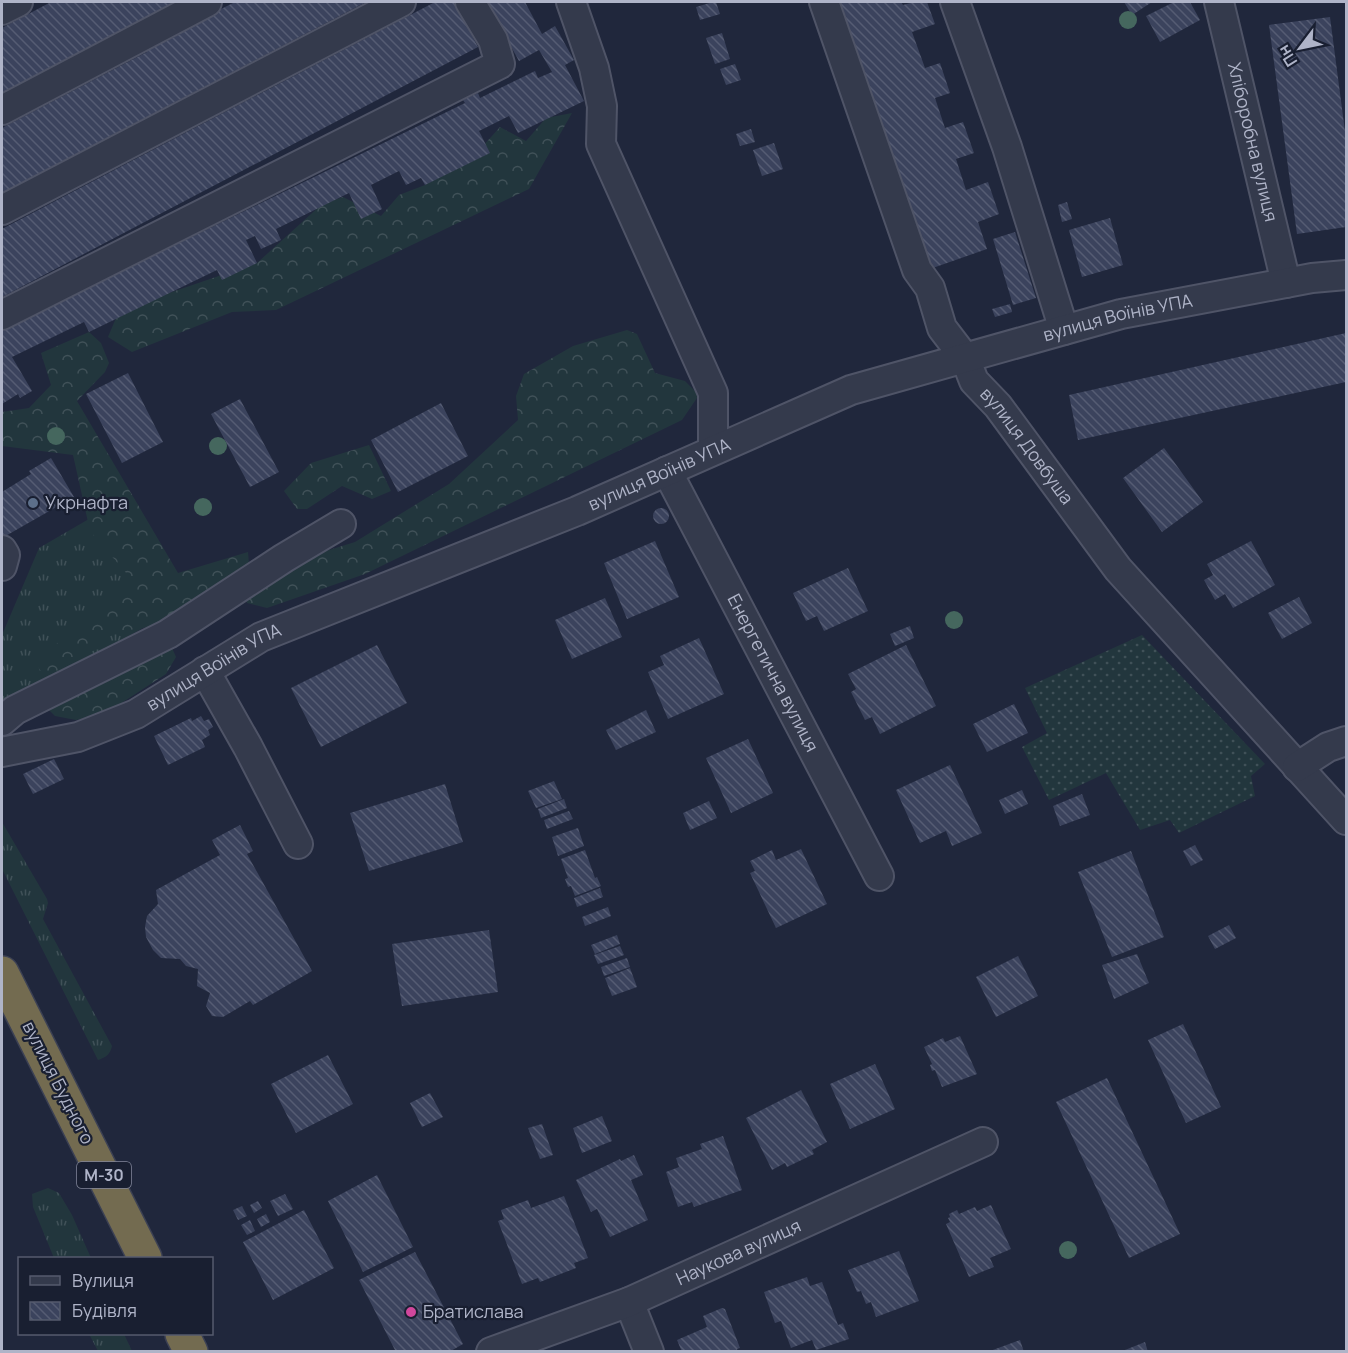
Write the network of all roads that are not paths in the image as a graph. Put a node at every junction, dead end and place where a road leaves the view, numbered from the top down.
1 (18, 2) edge
2 (207, 2) edge
3 (401, 2) edge
4 (470, 2) edge
5 (571, 2) edge
6 (824, 2) edge
7 (955, 2) edge
8 (1218, 2) edge
9 (2, 10) edge
10 (2, 110) edge
11 (2, 210) edge
12 (1347, 275) edge
13 (1286, 283) junction
14 (2, 315) edge
15 (1065, 330) junction
16 (965, 358) junction
17 (713, 450) junction
18 (667, 471) junction
19 (341, 524) dead end
20 (2, 550) edge
21 (2, 566) edge
22 (205, 671) junction
23 (2, 721) edge
24 (1347, 741) edge
25 (2, 752) edge
26 (1297, 768) junction
27 (1347, 820) edge
28 (298, 844) dead end
29 (879, 876) dead end
30 (2, 973) edge
31 (983, 1142) dead end
32 (144, 1257) edge
33 (629, 1302) junction
34 (182, 1335) edge
35 (191, 1352) edge
36 (491, 1352) edge
37 (649, 1352) edge

1 - 9 street
2 - 10 street
3 - 11 street
4 - 14 street
5 - 17 street
6 - 16 street, вулиця Довбуша
7 - 15 street
8 - 13 street, Хліборобна вулиця
12 - 13 street, вулиця Воїнів УПА
13 - 15 street, вулиця Воїнів УПА
15 - 16 street, вулиця Воїнів УПА
16 - 17 street, вулиця Воїнів УПА
16 - 26 street, вулиця Довбуша
17 - 18 street, вулиця Воїнів УПА
18 - 22 street, вулиця Воїнів УПА
18 - 29 street, Енергетична вулиця
19 - 23 street
20 - 21 street
22 - 25 street, вулиця Воїнів УПА
22 - 28 street
24 - 26 street
26 - 27 street, вулиця Довбуша
30 - 32 highway, вулиця Будного / М-30
31 - 33 street, Наукова вулиця
33 - 36 street, Наукова вулиця
33 - 37 street
34 - 35 highway

